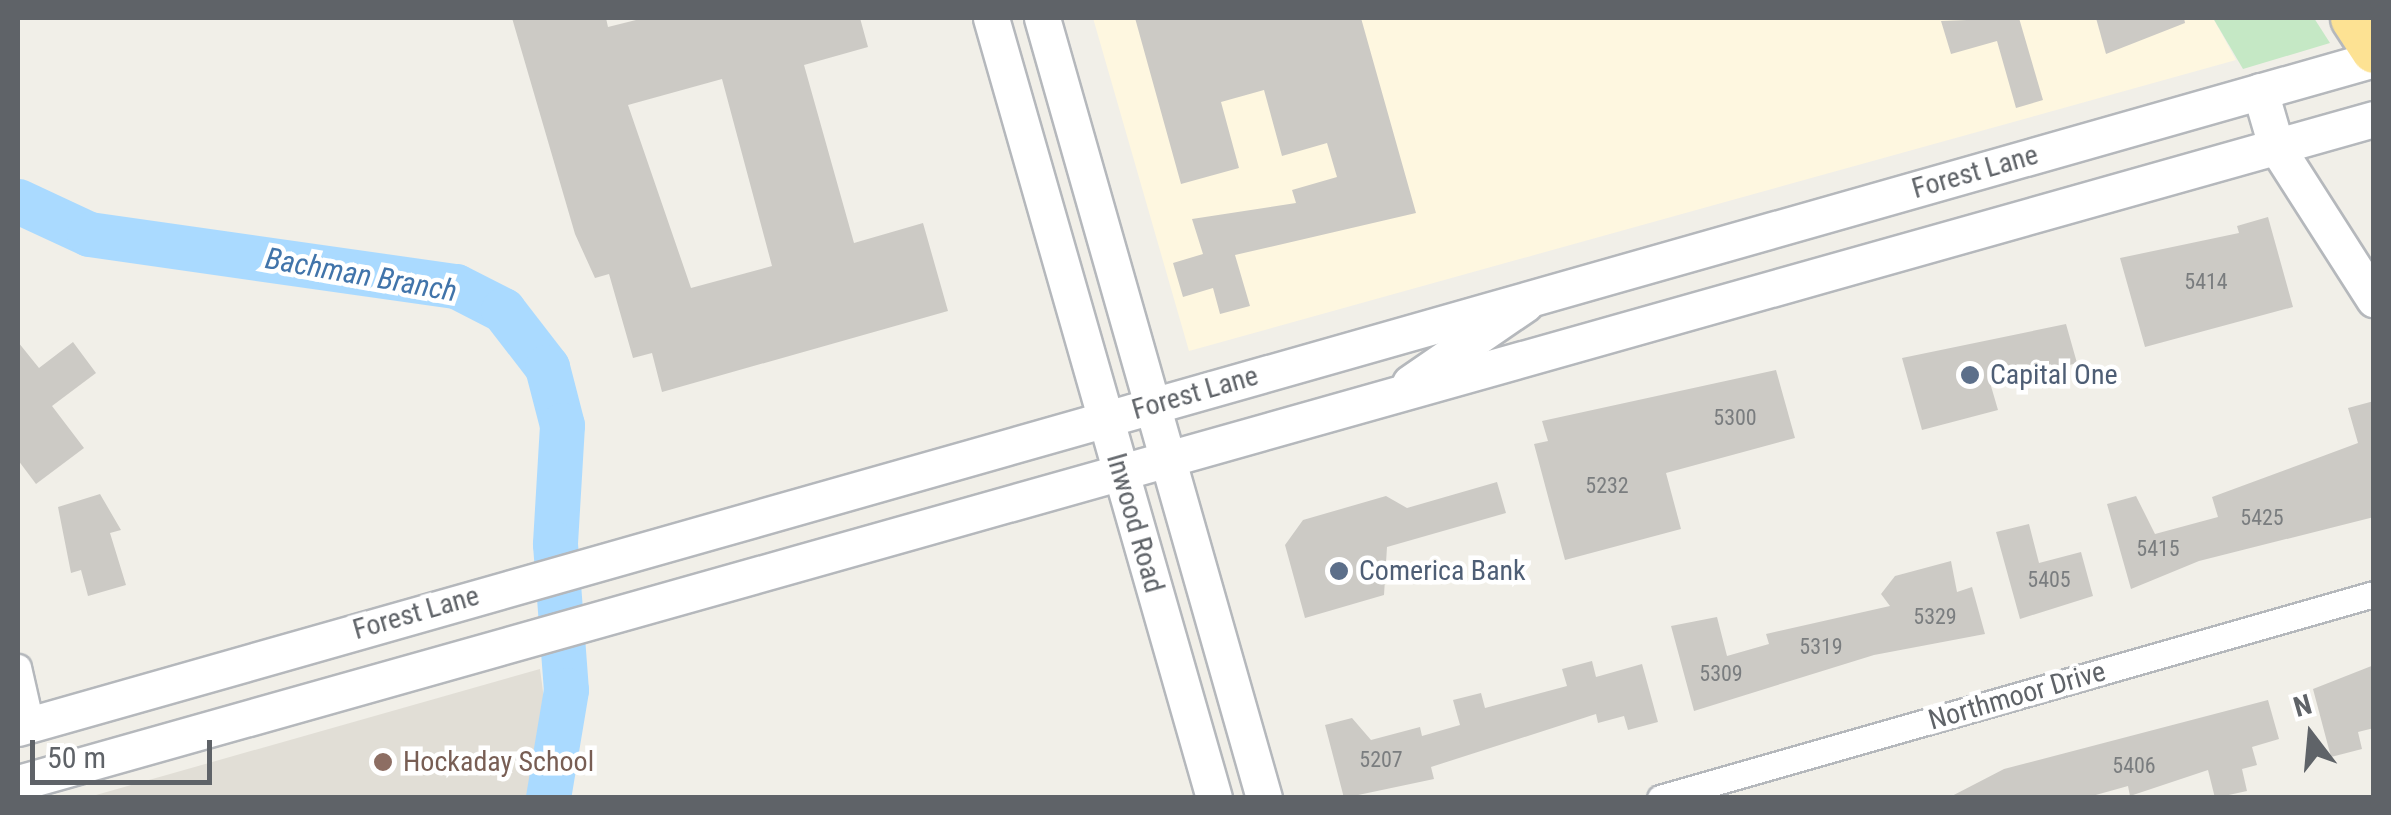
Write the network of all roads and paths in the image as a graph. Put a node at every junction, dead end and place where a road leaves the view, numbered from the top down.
1 (991, 18) edge
2 (1042, 18) edge
3 (2352, 18) edge
4 (2374, 50) edge
5 (2374, 59) edge
6 (2260, 91) junction
7 (1066, 103) junction
8 (1019, 117) junction
9 (2374, 119) edge
10 (2276, 146) junction
11 (1654, 262) junction
12 (1534, 296) junction
13 (2374, 299) edge
14 (1670, 317) junction
15 (1405, 392) junction
16 (1152, 405) junction
17 (1105, 420) junction
18 (1168, 458) junction
19 (1120, 472) junction
20 (2374, 594) edge
21 (18, 667) edge
22 (22, 735) edge
23 (78, 766) junction
24 (18, 783) edge
25 (1214, 798) edge
26 (1264, 798) edge
27 (1660, 798) edge

1 - 8 main road, Inwood Road
2 - 7 main road, Inwood Road
3 - 4 highway
5 - 6 main road, Forest Lane
6 - 10 main road
6 - 11 main road, Forest Lane
7 - 8 main road
7 - 16 main road, Inwood Road
8 - 17 main road, Inwood Road
9 - 10 main road, Forest Lane
10 - 13 main road
10 - 14 main road, Forest Lane
11 - 12 main road, Forest Lane
11 - 14 main road
12 - 15 main road
12 - 16 main road, Forest Lane
14 - 15 main road, Forest Lane
15 - 18 main road, Forest Lane
16 - 17 main road, Forest Lane
16 - 18 main road, Inwood Road
17 - 19 main road, Inwood Road
17 - 22 main road, Forest Lane
18 - 19 main road, Forest Lane
18 - 26 main road, Inwood Road
19 - 23 main road, Forest Lane
19 - 25 main road, Inwood Road
20 - 27 street, Northmoor Drive
21 - 22 street
22 - 23 main road
23 - 24 main road, Forest Lane

